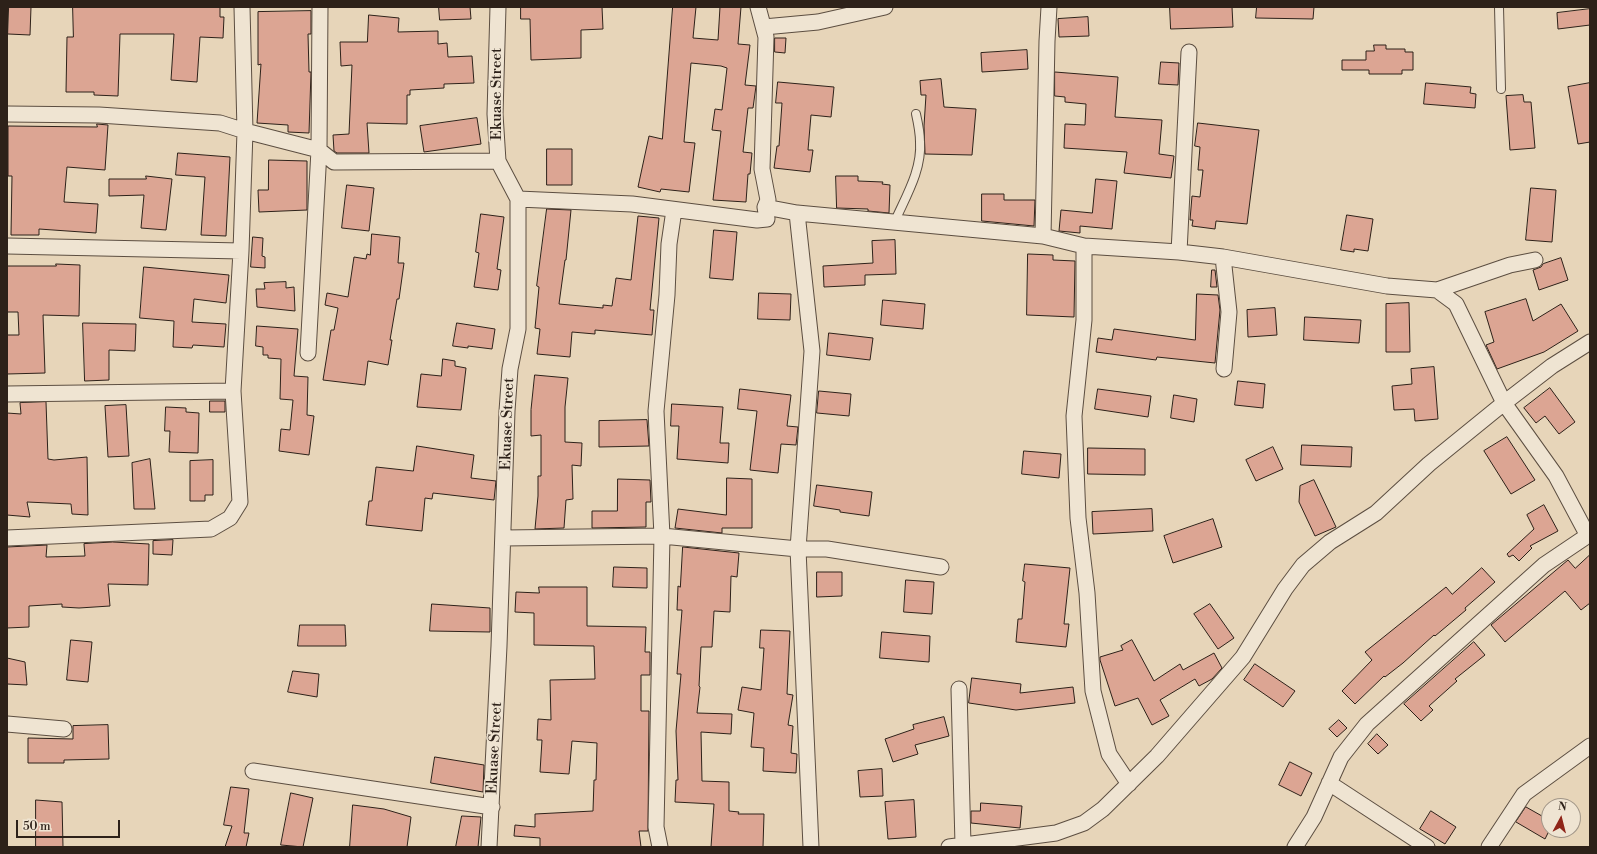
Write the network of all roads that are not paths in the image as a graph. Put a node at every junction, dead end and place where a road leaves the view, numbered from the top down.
1 (242, 7) edge
2 (320, 7) edge
3 (498, 7) edge
4 (758, 7) edge
5 (885, 7) edge
6 (1049, 7) edge
7 (1498, 7) edge
8 (764, 27) junction
9 (1189, 52) dead end
10 (1501, 89) dead end
11 (7, 114) edge
12 (916, 114) dead end
13 (245, 131) junction
14 (320, 150) junction
15 (498, 161) junction
16 (518, 199) junction
17 (765, 207) junction
18 (674, 210) junction
19 (797, 213) junction
20 (895, 221) junction
21 (1043, 236) junction
22 (7, 246) edge
23 (1084, 246) junction
24 (241, 251) junction
25 (1179, 252) junction
26 (1223, 257) junction
27 (1535, 260) dead end
28 (1437, 290) junction
29 (1590, 342) edge
30 (308, 353) dead end
31 (1224, 369) dead end
32 (233, 391) junction
33 (7, 394) edge
34 (1504, 403) junction
35 (1589, 535) edge
36 (662, 536) junction
37 (7, 538) edge
38 (504, 538) junction
39 (798, 549) junction
40 (941, 567) dead end
41 (959, 688) dead end
42 (7, 724) edge
43 (64, 729) dead end
44 (1590, 746) edge
45 (253, 771) dead end
46 (1329, 783) junction
47 (1129, 784) junction
48 (492, 807) junction
49 (956, 846) edge
50 (489, 847) edge
51 (660, 847) edge
52 (811, 847) edge
53 (1295, 847) edge
54 (1427, 847) edge
55 (1489, 847) edge

1 - 13 street
2 - 14 street
3 - 15 street, Ekuase Street
4 - 8 street
5 - 8 street
6 - 21 street
7 - 10 lane
8 - 17 street
9 - 25 street
11 - 13 street
12 - 20 lane
13 - 14 street
13 - 24 street
14 - 15 street
14 - 30 street
15 - 16 street, Ekuase Street
16 - 18 street
16 - 38 street, Ekuase Street
17 - 18 street
17 - 19 street
18 - 36 street
19 - 20 street
19 - 39 street
20 - 21 street
21 - 23 street
22 - 24 street
23 - 25 street
23 - 47 street
24 - 32 street
25 - 26 street
26 - 28 street
26 - 31 street
27 - 28 street
28 - 34 street
29 - 34 street
32 - 33 street
32 - 37 street
34 - 35 street
34 - 47 street
35 - 46 street
36 - 38 street
36 - 39 street
36 - 51 street
38 - 48 street, Ekuase Street
39 - 40 street
39 - 52 street
41 - 49 street
42 - 43 street
44 - 55 street
45 - 48 street
46 - 53 street
46 - 54 street
47 - 49 street
48 - 50 street, Ekuase Street

